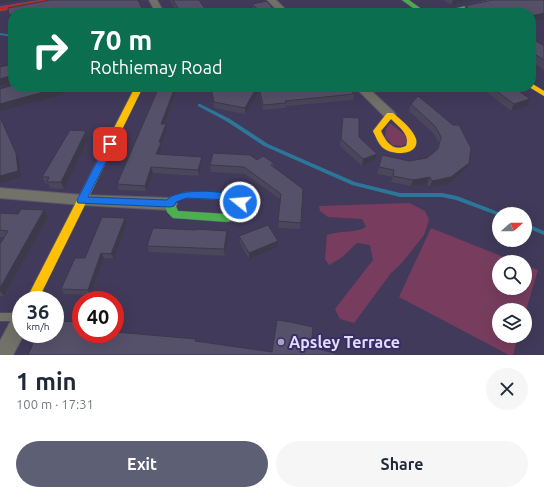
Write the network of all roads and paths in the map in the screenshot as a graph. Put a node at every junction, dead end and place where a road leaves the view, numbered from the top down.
1 (52, 0) edge
2 (271, 0) edge
3 (405, 0) edge
4 (499, 0) edge
5 (280, 8) edge
6 (417, 8) edge
7 (463, 8) edge
8 (0, 9) edge
9 (136, 92) edge
10 (366, 92) edge
11 (390, 115) dead end
12 (0, 193) edge
13 (82, 200) junction
14 (170, 204) junction
15 (36, 291) edge
16 (0, 317) edge
17 (12, 317) edge
18 (12, 338) edge
19 (3, 355) edge

1 - 8 street
2 - 5 street
3 - 6 street
4 - 7 street
9 - 13 street
10 - 11 street
12 - 13 street
13 - 14 street
13 - 15 street
14 - 14 street
16 - 17 lane
18 - 19 street

